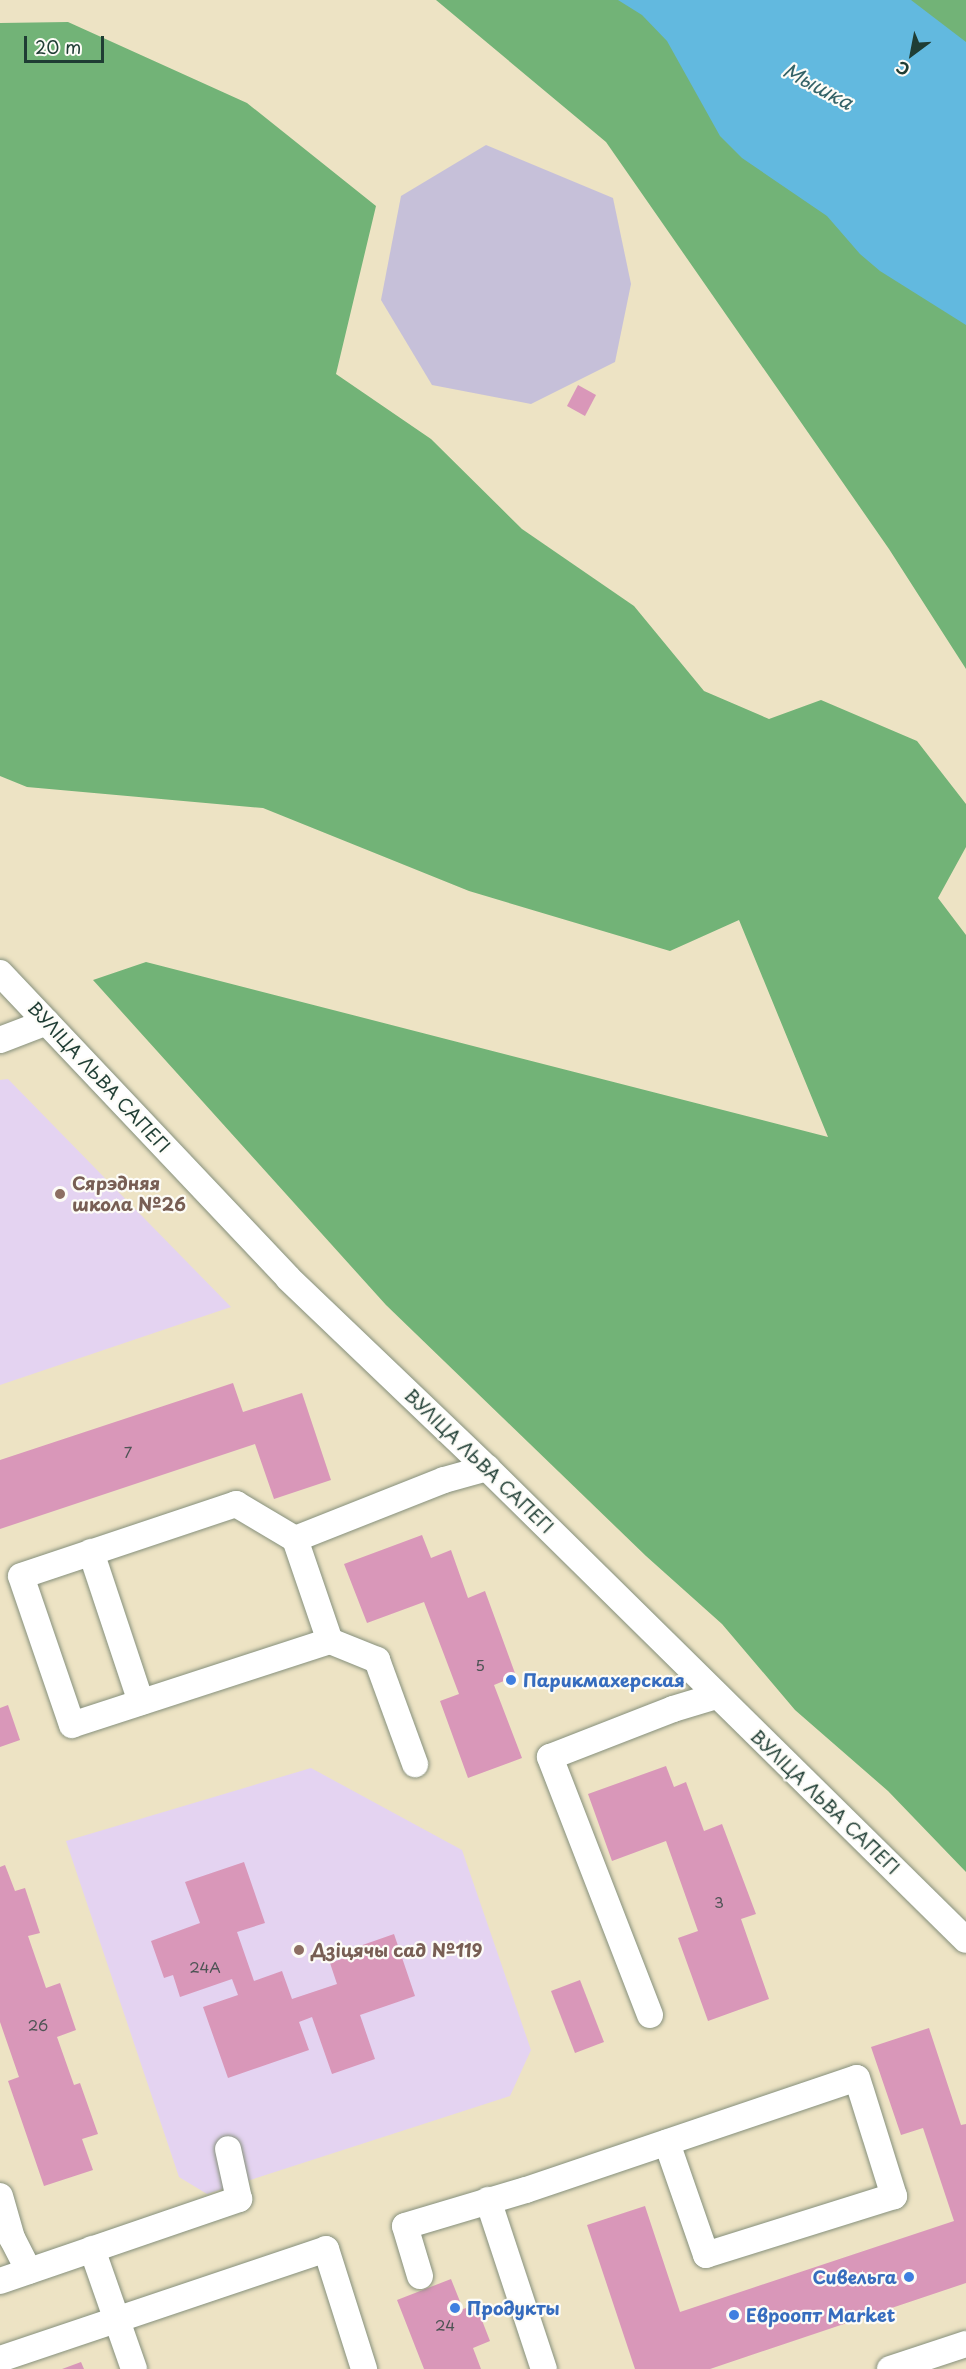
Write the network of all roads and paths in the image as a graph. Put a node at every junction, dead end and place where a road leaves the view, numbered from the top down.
1 (0, 974) edge
2 (47, 1022) junction
3 (0, 1040) edge
4 (487, 1468) junction
5 (296, 1539) junction
6 (91, 1552) junction
7 (330, 1641) junction
8 (716, 1696) junction
9 (141, 1702) junction
10 (415, 1764) dead end
11 (966, 1940) edge
12 (650, 2015) dead end
13 (667, 2143) junction
14 (228, 2149) dead end
15 (0, 2196) edge
16 (488, 2200) junction
17 (92, 2249) junction
18 (29, 2271) junction
19 (420, 2276) dead end
20 (0, 2281) edge
21 (117, 2321) junction
22 (966, 2344) edge
23 (0, 2359) edge
24 (134, 2369) edge
25 (364, 2369) edge
26 (544, 2369) edge
27 (890, 2369) edge

1 - 2 street, ВУЛІЦА ЛЬВА САПЕГІ
2 - 3 street
2 - 4 street, ВУЛІЦА ЛЬВА САПЕГІ
4 - 5 street
4 - 8 street, ВУЛІЦА ЛЬВА САПЕГІ
5 - 6 street
5 - 7 street
6 - 9 street
6 - 9 street
7 - 9 street
7 - 10 street
8 - 11 street, ВУЛІЦА ЛЬВА САПЕГІ
8 - 12 street
13 - 13 street
13 - 16 street
14 - 17 street
15 - 18 street
16 - 19 street
16 - 26 street
17 - 18 street
17 - 21 street
18 - 20 street
21 - 23 street
21 - 24 street
21 - 25 street
22 - 27 street

